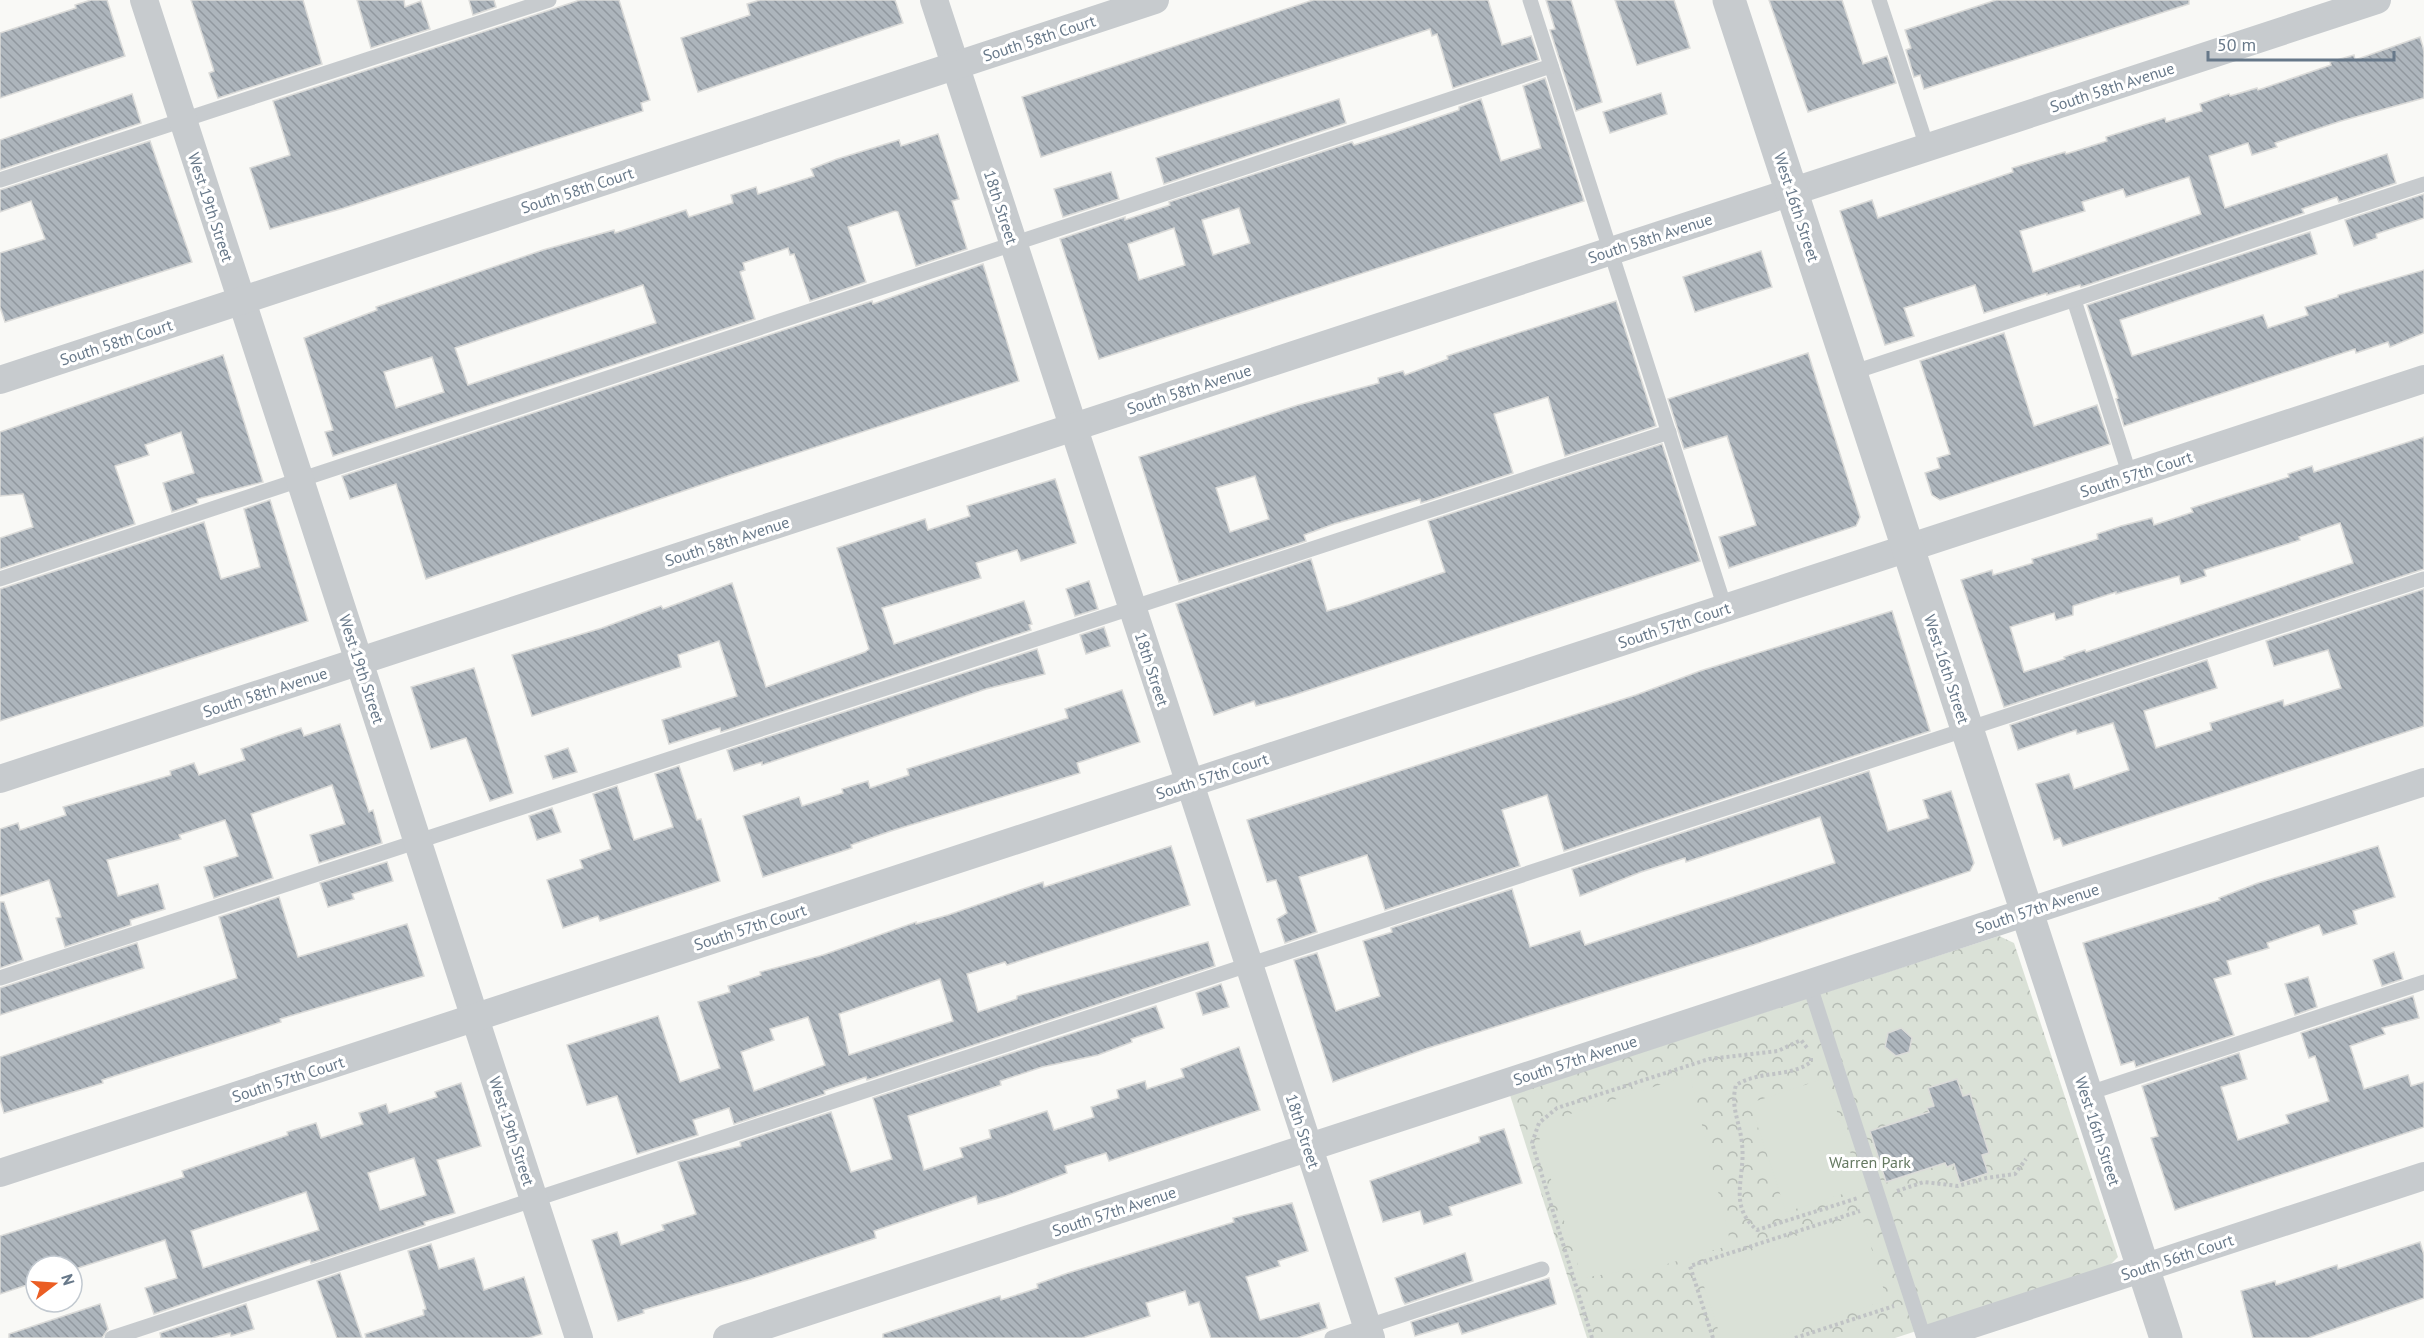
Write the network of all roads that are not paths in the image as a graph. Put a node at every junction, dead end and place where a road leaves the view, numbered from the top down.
1 (144, 0) edge
2 (549, 0) edge
3 (934, 0) edge
4 (1155, 0) edge
5 (1530, 0) edge
6 (1729, 0) edge
7 (1879, 0) edge
8 (2377, 0) edge
9 (955, 65) junction
10 (1551, 66) junction
11 (183, 120) junction
12 (1927, 147) junction
13 (0, 180) edge
14 (2424, 184) edge
15 (1792, 192) junction
16 (1013, 244) junction
17 (1611, 251) junction
18 (242, 300) junction
19 (2074, 300) junction
20 (1851, 373) junction
21 (2424, 379) edge
22 (0, 380) edge
23 (1073, 427) junction
24 (1669, 432) junction
25 (2130, 476) junction
26 (300, 480) junction
27 (1908, 548) junction
28 (0, 579) edge
29 (2424, 579) edge
30 (1132, 608) junction
31 (1725, 608) junction
32 (359, 661) junction
33 (1967, 729) junction
34 (0, 779) edge
35 (2424, 782) edge
36 (1190, 783) junction
37 (417, 841) junction
38 (2026, 912) junction
39 (1249, 964) junction
40 (0, 978) edge
41 (2424, 982) edge
42 (1809, 983) junction
43 (475, 1017) junction
44 (2086, 1094) junction
45 (1309, 1147) junction
46 (0, 1173) edge
47 (2424, 1176) edge
48 (534, 1199) junction
49 (2143, 1268) junction
50 (1542, 1269) dead end
51 (1369, 1332) edge
52 (112, 1338) edge
53 (579, 1338) edge
54 (727, 1338) edge
55 (1332, 1338) edge
56 (1924, 1338) edge
57 (1930, 1338) edge
58 (2166, 1338) edge

1 - 11 street, West 19th Street
2 - 11 lane
3 - 9 street, 18th Street
4 - 9 street, South 58th Court
5 - 10 lane
6 - 15 street, West 16th Street
7 - 12 lane
8 - 12 street, South 58th Avenue
9 - 16 street, 18th Street
9 - 18 street, South 58th Court
10 - 16 lane
10 - 17 lane
11 - 13 lane
11 - 18 street, West 19th Street
12 - 15 street, South 58th Avenue
14 - 19 lane
15 - 17 street, South 58th Avenue
15 - 20 street, West 16th Street
16 - 23 street, 18th Street
16 - 26 lane
17 - 23 street, South 58th Avenue
17 - 24 lane
18 - 22 street, South 58th Court
18 - 26 street, West 19th Street
19 - 20 lane
19 - 25 lane
20 - 27 street, West 16th Street
21 - 25 street, South 57th Court
23 - 30 street, 18th Street
23 - 32 street, South 58th Avenue
24 - 30 lane
24 - 31 lane
25 - 27 street, South 57th Court
26 - 28 lane
26 - 32 street, West 19th Street
27 - 31 street, South 57th Court
27 - 33 street, West 16th Street
29 - 33 lane
30 - 36 street, 18th Street
30 - 37 lane
31 - 36 street, South 57th Court
32 - 34 street, South 58th Avenue
32 - 37 street, West 19th Street
33 - 38 street, West 16th Street
33 - 39 lane
35 - 38 street, South 57th Avenue
36 - 39 street, 18th Street
36 - 43 street, South 57th Court
37 - 40 lane
37 - 43 street, West 19th Street
38 - 42 street, South 57th Avenue
38 - 44 street, West 16th Street
39 - 45 street, 18th Street
39 - 48 lane
41 - 44 lane
42 - 45 street, South 57th Avenue
42 - 56 lane
43 - 46 street, South 57th Court
43 - 48 street, West 19th Street
44 - 49 street, West 16th Street
45 - 51 street, 18th Street
45 - 54 street, South 57th Avenue
47 - 49 street, South 56th Court
48 - 52 lane
48 - 53 street, West 19th Street
49 - 57 street, South 56th Court
49 - 58 street, West 16th Street
50 - 51 lane
51 - 55 lane

